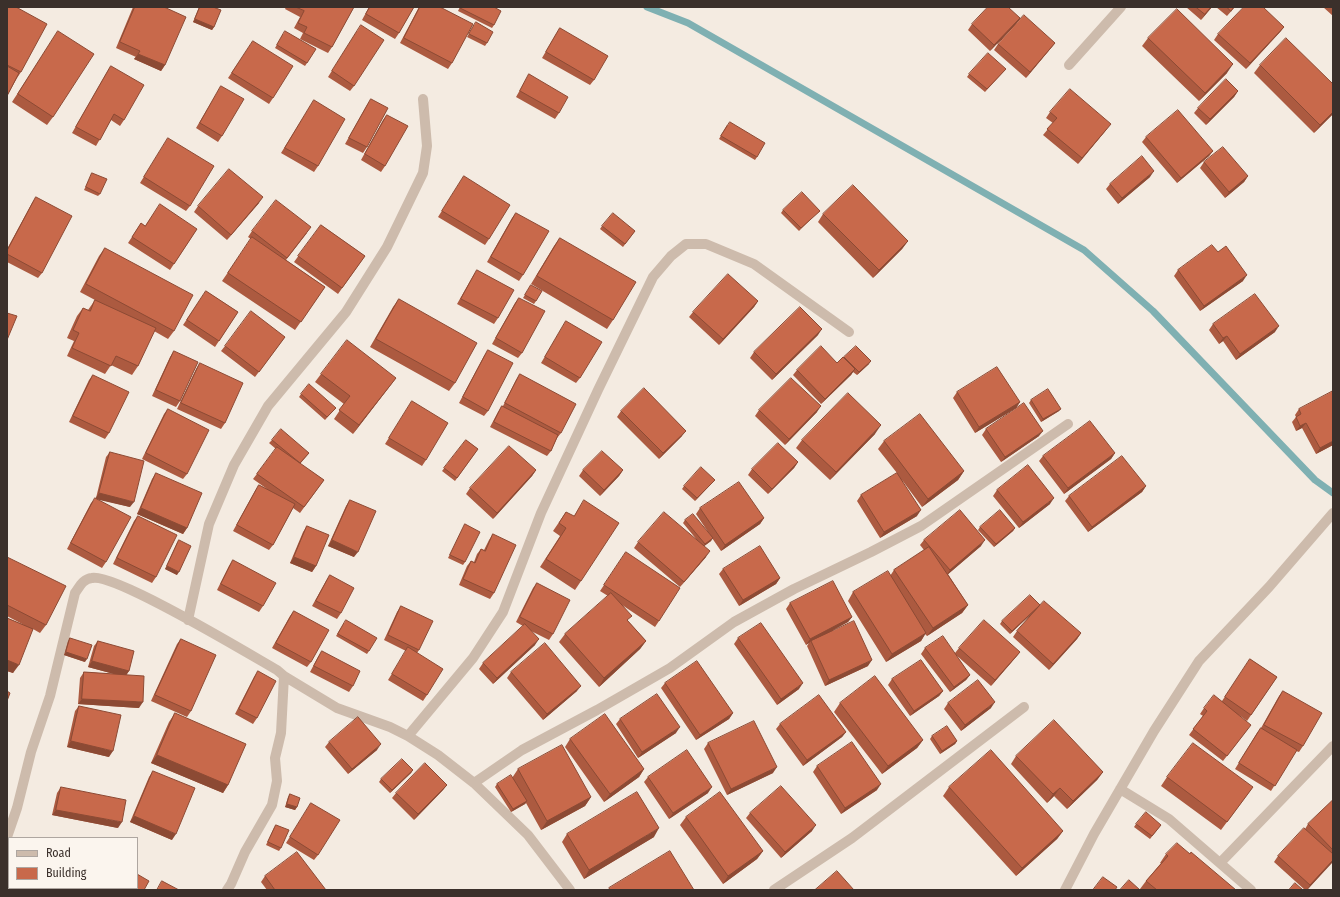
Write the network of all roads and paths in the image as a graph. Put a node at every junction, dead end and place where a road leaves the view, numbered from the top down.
1 (1121, 7) edge
2 (1069, 65) dead end
3 (423, 99) dead end
4 (849, 332) dead end
5 (1068, 424) dead end
6 (1333, 513) edge
7 (188, 620) junction
8 (284, 676) junction
9 (1024, 707) dead end
10 (408, 736) junction
11 (1333, 746) edge
12 (474, 783) junction
13 (1120, 789) junction
14 (7, 837) edge
15 (1220, 864) junction
16 (227, 890) edge
17 (570, 890) edge
18 (774, 890) edge
19 (1064, 890) edge
20 (1251, 890) edge

1 - 2 street
3 - 7 street
4 - 10 street
5 - 12 street
6 - 13 street
7 - 8 street
7 - 14 street
8 - 10 street
8 - 16 street
9 - 18 street
10 - 12 street
11 - 15 street
12 - 17 street
13 - 15 street
13 - 19 street
15 - 20 street

